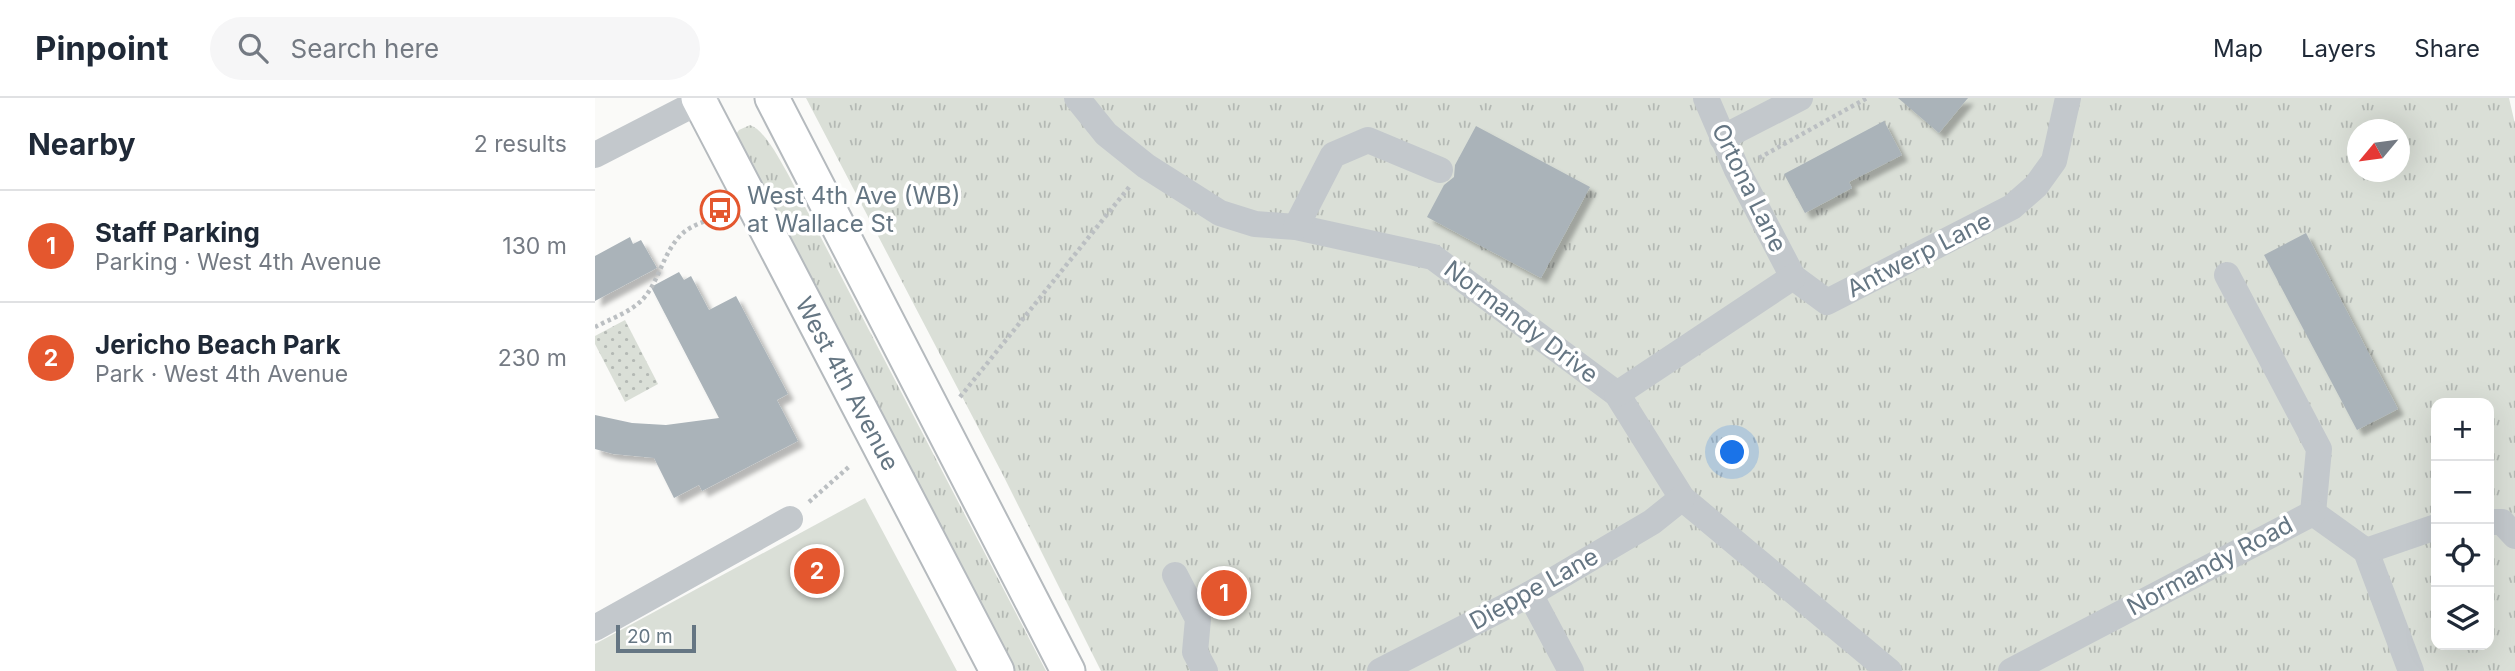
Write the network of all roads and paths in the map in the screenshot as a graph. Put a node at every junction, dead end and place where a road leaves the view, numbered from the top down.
1 (772, 98) edge
2 (1077, 98) edge
3 (1706, 98) edge
4 (1800, 98) edge
5 (1867, 98) edge
6 (2069, 98) edge
7 (701, 99) edge
8 (1722, 138) junction
9 (595, 155) edge
10 (1146, 166) junction
11 (1440, 170) dead end
12 (1737, 170) junction
13 (722, 214) dead end
14 (1296, 228) junction
15 (2227, 275) dead end
16 (1793, 277) junction
17 (595, 327) edge
18 (1617, 394) junction
19 (958, 400) dead end
20 (851, 465) dead end
21 (1682, 498) junction
22 (2313, 513) junction
23 (790, 519) joint
24 (2494, 522) edge
25 (2431, 529) edge
26 (2515, 536) edge
27 (2366, 551) junction
28 (1175, 575) dead end
29 (1530, 594) junction
30 (595, 628) edge
31 (1879, 668) edge
32 (997, 671) edge
33 (1068, 671) edge
34 (1205, 671) edge
35 (1380, 671) edge
36 (1571, 671) edge
37 (2011, 671) edge
38 (2411, 671) edge

1 - 33 main road
2 - 10 street, Normandy Drive
3 - 8 street, Ortona Lane
4 - 8 street
5 - 12 path
6 - 16 street, Antwerp Lane
7 - 9 street
7 - 32 main road, West 4th Avenue
8 - 12 street, Ortona Lane
10 - 14 street, Normandy Drive
10 - 19 path
11 - 14 street
12 - 16 street, Ortona Lane
13 - 17 path
14 - 18 street, Normandy Drive
15 - 22 street
16 - 18 street
18 - 21 street, Normandy Drive
20 - 23 path
21 - 29 street, Dieppe Lane
21 - 31 street, Normandy Drive
22 - 27 street, Normandy Road
22 - 37 street, Normandy Road
23 - 30 street
24 - 26 street
25 - 27 street
27 - 38 street
28 - 34 street
29 - 35 street, Dieppe Lane
29 - 36 street

